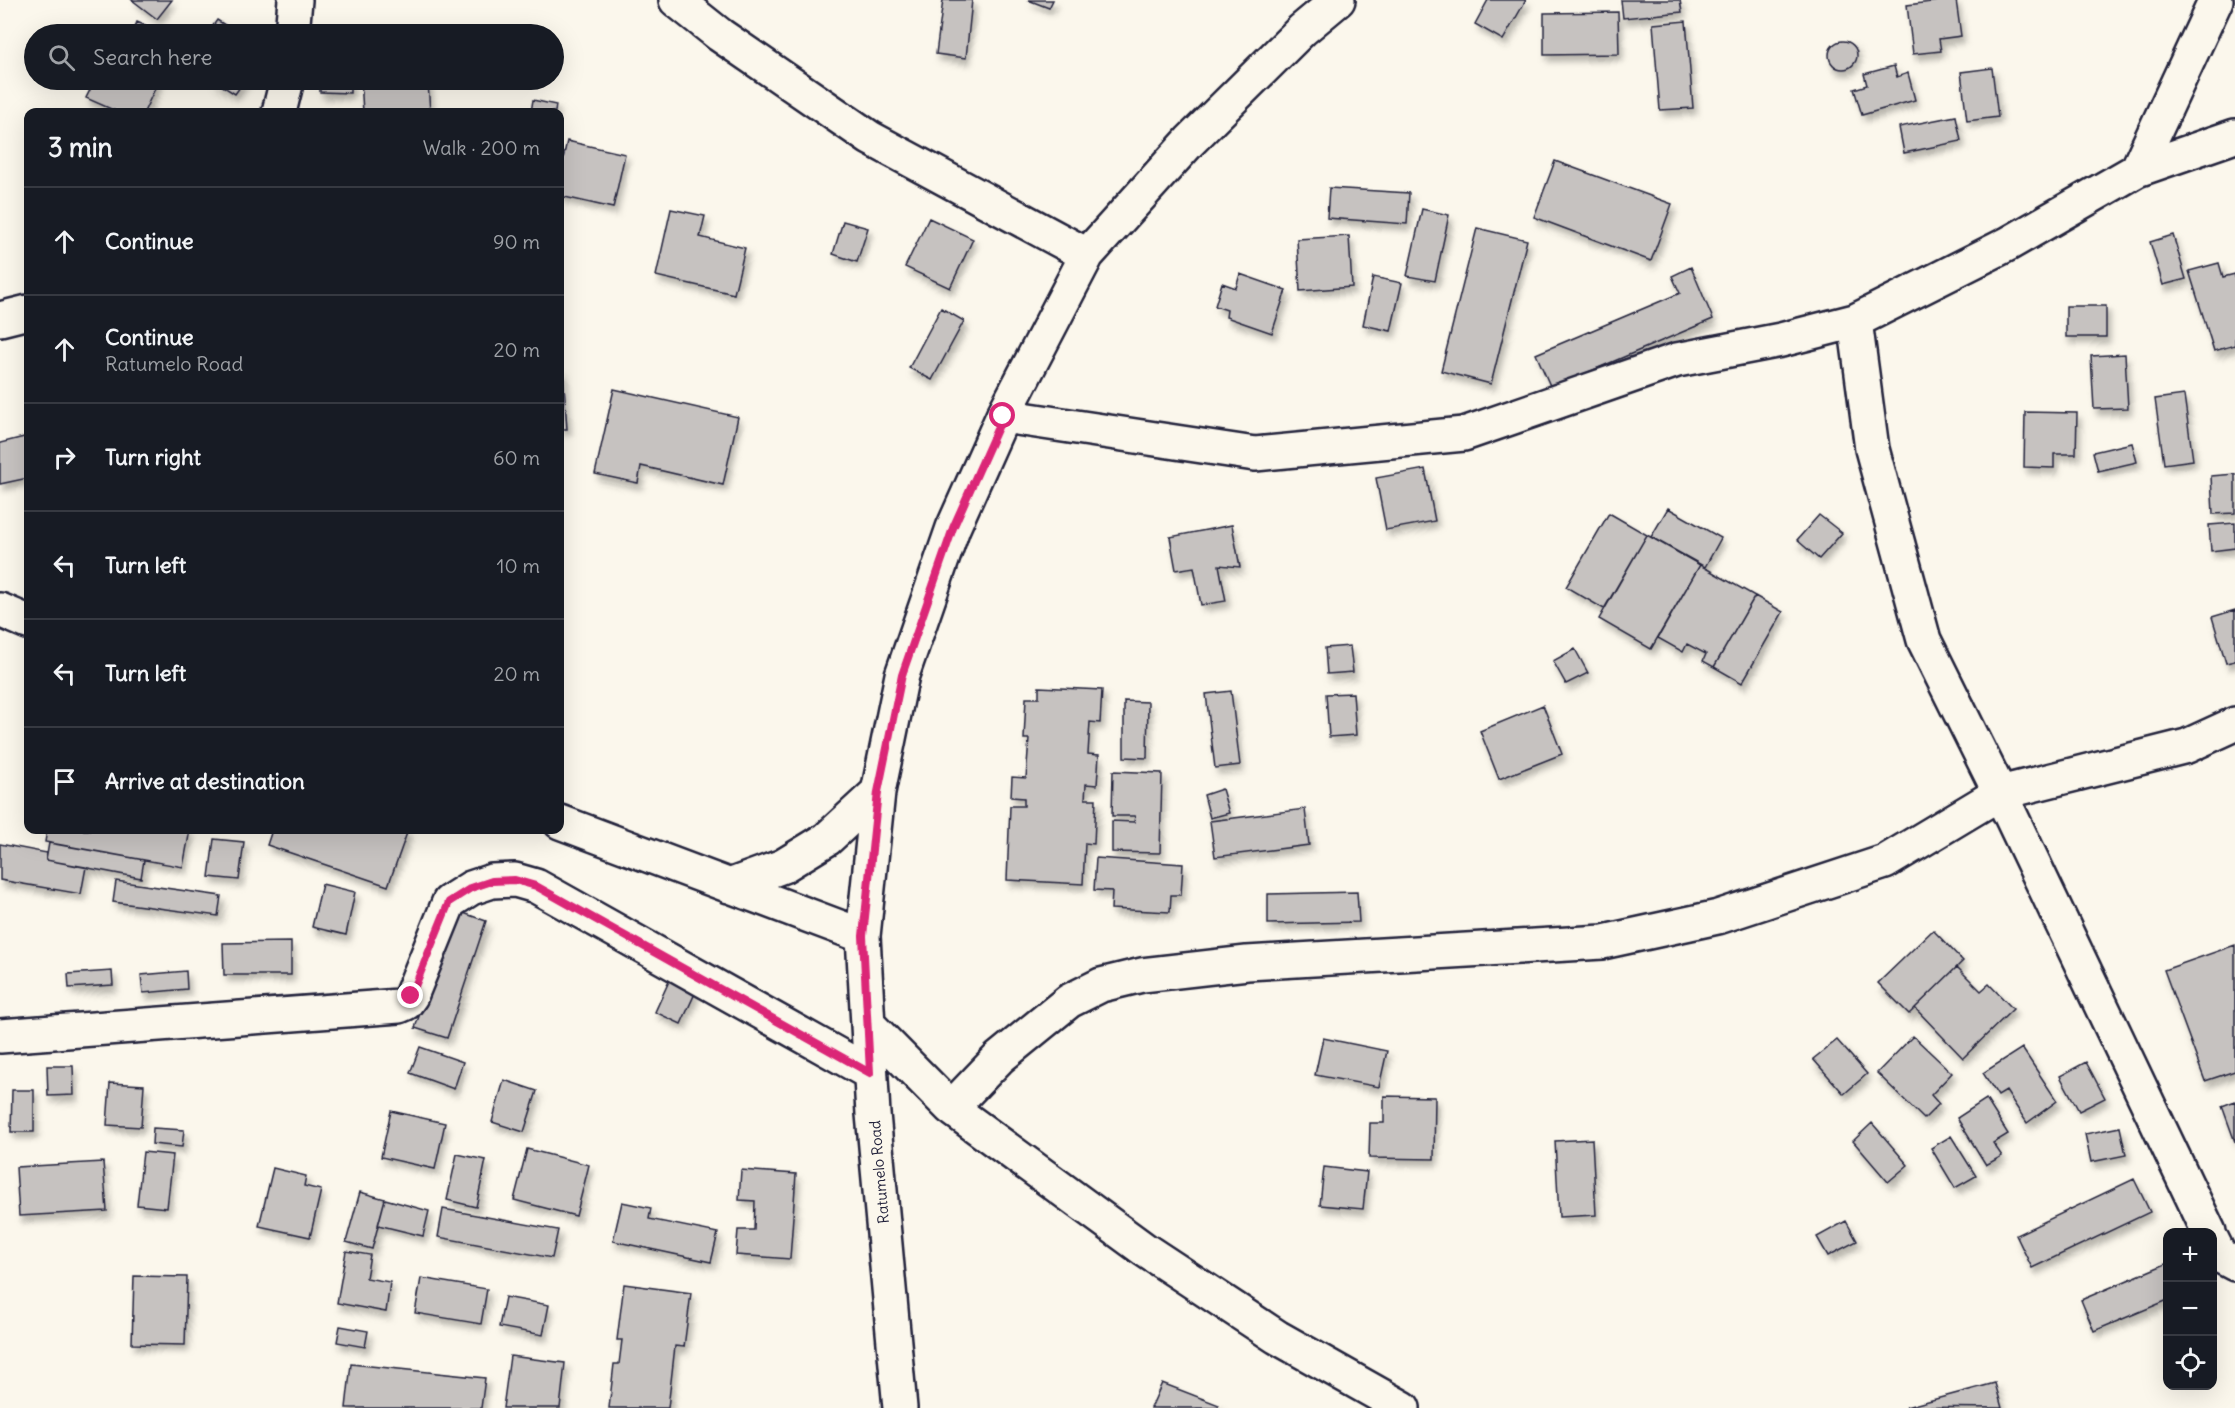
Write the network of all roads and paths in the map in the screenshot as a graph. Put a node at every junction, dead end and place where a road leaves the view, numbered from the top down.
1 (295, 0) edge
2 (676, 0) edge
3 (1338, 0) edge
4 (2216, 0) edge
5 (293, 24) edge
6 (284, 90) edge
7 (280, 108) edge
8 (2235, 136) edge
9 (2137, 170) junction
10 (1087, 255) junction
11 (24, 313) edge
12 (0, 319) edge
13 (1855, 321) junction
14 (1003, 416) junction
15 (0, 610) edge
16 (24, 620) edge
17 (2235, 724) edge
18 (878, 792) junction
19 (2001, 793) junction
20 (564, 824) edge
21 (729, 886) junction
22 (863, 936) junction
23 (868, 1024) junction
24 (0, 1036) edge
25 (870, 1073) junction
26 (951, 1108) junction
27 (2207, 1228) edge
28 (2217, 1250) edge
29 (2235, 1264) edge
30 (900, 1408) edge
31 (1403, 1408) edge

1 - 5 street
2 - 10 street
3 - 10 street, Ratumelo Road
4 - 9 street
6 - 7 street
8 - 9 street
9 - 13 street
10 - 14 street, Ratumelo Road
11 - 12 street
13 - 14 street
13 - 19 street
14 - 18 street, Ratumelo Road
15 - 16 street
17 - 19 street
18 - 21 street
18 - 22 street, Ratumelo Road
19 - 26 street
19 - 27 street
20 - 21 street
21 - 22 street
22 - 23 street, Ratumelo Road
23 - 25 street, Ratumelo Road
23 - 26 street
24 - 25 street
25 - 30 street, Ratumelo Road
26 - 31 street
28 - 29 street

